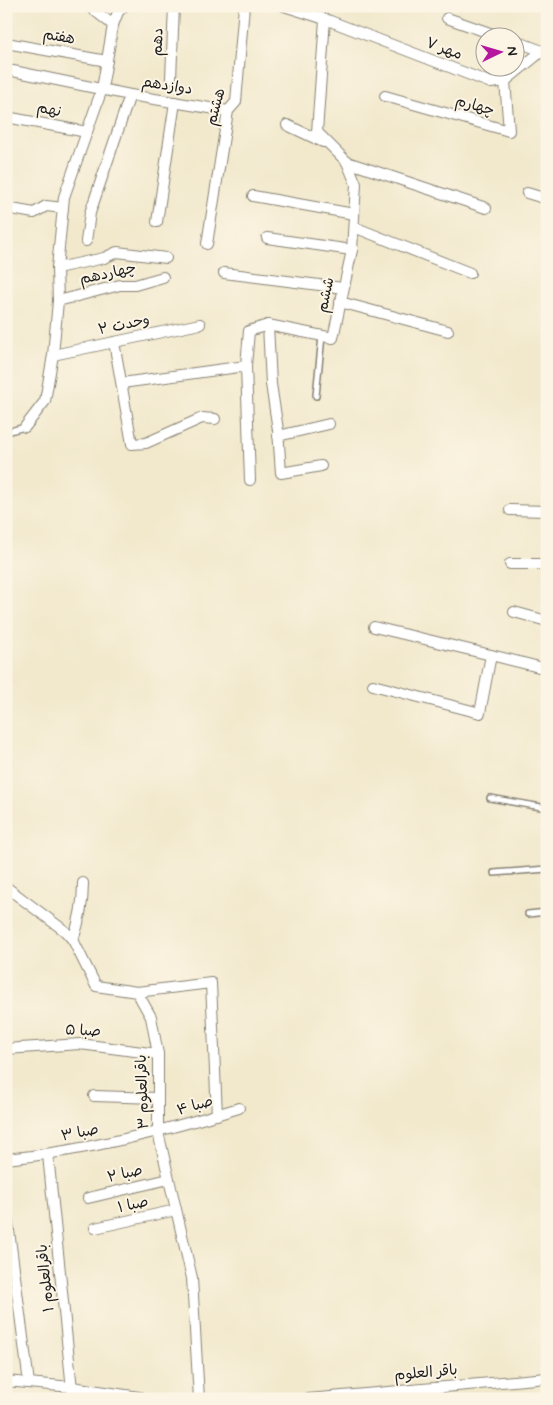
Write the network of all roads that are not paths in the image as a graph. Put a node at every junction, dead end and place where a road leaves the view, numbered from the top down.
1 (89, 6) edge
2 (124, 6) edge
3 (174, 6) edge
4 (244, 6) edge
5 (284, 6) edge
6 (447, 18) dead end
7 (325, 19) junction
8 (113, 25) junction
9 (476, 28) edge
10 (6, 43) edge
11 (526, 45) edge
12 (545, 51) edge
13 (107, 61) junction
14 (13, 71) dead end
15 (171, 78) dead end
16 (505, 81) junction
17 (102, 89) junction
18 (130, 95) junction
19 (385, 96) dead end
20 (175, 102) junction
21 (228, 111) junction
22 (6, 116) edge
23 (287, 125) dead end
24 (87, 132) junction
25 (331, 146) junction
26 (347, 162) junction
27 (527, 193) dead end
28 (254, 196) dead end
29 (547, 199) edge
30 (6, 208) edge
31 (63, 208) junction
32 (486, 208) dead end
33 (354, 214) junction
34 (157, 222) dead end
35 (354, 227) junction
36 (267, 238) dead end
37 (86, 241) dead end
38 (207, 244) dead end
39 (352, 250) junction
40 (166, 258) dead end
41 (57, 268) junction
42 (224, 273) dead end
43 (470, 274) dead end
44 (163, 277) dead end
45 (343, 288) junction
46 (58, 301) junction
47 (340, 302) junction
48 (200, 324) dead end
49 (268, 325) junction
50 (448, 331) dead end
51 (322, 336) junction
52 (114, 342) junction
53 (53, 355) junction
54 (246, 366) junction
55 (122, 383) junction
56 (316, 396) dead end
57 (215, 419) dead end
58 (329, 424) dead end
59 (25, 427) joint
60 (6, 432) edge
61 (278, 436) junction
62 (321, 466) dead end
63 (250, 480) dead end
64 (510, 510) dead end
65 (547, 510) edge
66 (510, 564) dead end
67 (547, 564) edge
68 (514, 612) dead end
69 (547, 621) edge
70 (374, 626) dead end
71 (491, 655) junction
72 (547, 669) edge
73 (373, 685) dead end
74 (490, 798) dead end
75 (547, 808) edge
76 (547, 869) edge
77 (494, 874) dead end
78 (83, 883) dead end
79 (6, 887) edge
80 (547, 912) edge
81 (528, 914) dead end
82 (73, 940) junction
83 (136, 992) junction
84 (6, 1049) edge
85 (158, 1054) junction
86 (94, 1096) dead end
87 (157, 1098) junction
88 (239, 1108) dead end
89 (217, 1115) junction
90 (158, 1132) junction
91 (48, 1155) junction
92 (6, 1159) edge
93 (169, 1179) junction
94 (88, 1198) dead end
95 (6, 1208) edge
96 (176, 1210) junction
97 (95, 1228) dead end
98 (547, 1378) edge
99 (6, 1381) edge
100 (29, 1383) junction
101 (72, 1387) junction
102 (73, 1399) edge
103 (139, 1399) edge
104 (199, 1399) edge
105 (308, 1399) edge

1 - 8 street
2 - 8 street
3 - 15 street, دهم
4 - 21 street, هشتم
5 - 7 street, مهر ۷
6 - 9 street
7 - 16 street, مهر ۷
7 - 25 street, ششم
8 - 13 street
10 - 13 street, هفتم
11 - 12 street
12 - 16 street
13 - 17 street
14 - 17 street, دوازدهم
16 - 19 street, چهارم
17 - 18 street, دوازدهم
17 - 24 street
18 - 20 street, دوازدهم
18 - 37 street
20 - 21 street, دوازدهم
20 - 34 street
21 - 38 street, هشتم
22 - 24 street, نهم
23 - 25 street
24 - 31 street
25 - 26 street, ششم
26 - 32 street
26 - 33 street, ششم
27 - 29 street
28 - 33 street
30 - 31 street
31 - 41 street
33 - 35 street, ششم
35 - 39 street, ششم
35 - 43 street
36 - 39 street
39 - 45 street, ششم
40 - 41 street
41 - 46 street
42 - 45 street
44 - 46 street, چهاردهم
45 - 47 street, ششم
46 - 53 street
47 - 50 street
47 - 51 street, ششم
48 - 52 street, وحدت ۲
49 - 51 street
49 - 54 street
49 - 61 street
51 - 56 lane
52 - 53 street, وحدت ۲
52 - 55 street
53 - 59 street
54 - 55 street
54 - 63 street
55 - 57 street
58 - 61 street
59 - 60 lane
61 - 62 street
64 - 65 street
66 - 67 street
68 - 69 street
70 - 71 street
71 - 72 street
71 - 73 street
74 - 75 lane
76 - 77 lane
78 - 82 street
79 - 82 street
80 - 81 lane
82 - 83 street
83 - 85 street, باقرالعلوم ۳
83 - 89 street
84 - 85 street, صبا ۵
85 - 87 street, باقرالعلوم ۳
86 - 87 street
87 - 90 street, باقرالعلوم ۳
88 - 89 street, صبا ۴
89 - 90 street, صبا ۴
90 - 91 street, صبا ۳
90 - 93 street, باقرالعلوم ۳
91 - 92 street, صبا ۳
91 - 101 street, باقرالعلوم ۱
93 - 94 street, صبا ۲
93 - 96 street, باقرالعلوم ۳
95 - 100 street
96 - 97 street, صبا ۱
96 - 104 street, باقرالعلوم ۳
98 - 105 street, باقر العلوم
99 - 100 street
100 - 101 street
101 - 102 street, باقرالعلوم ۱
101 - 103 street

